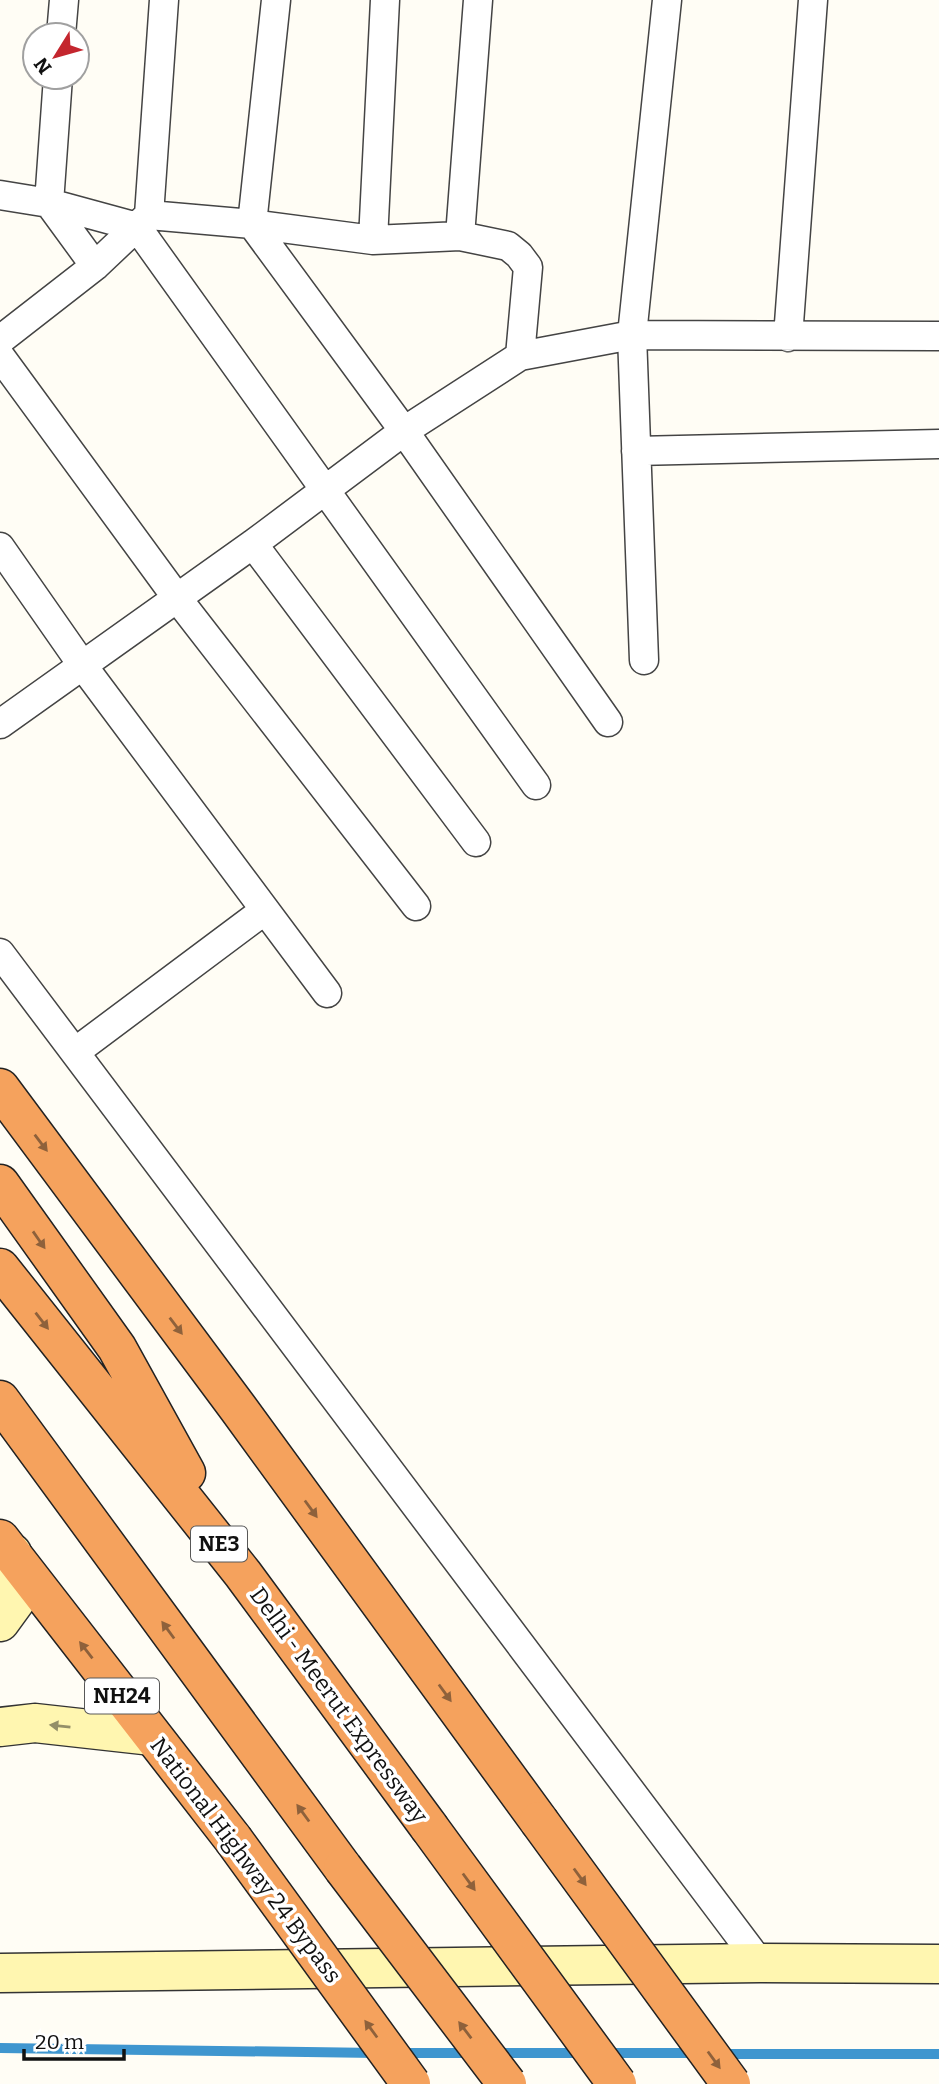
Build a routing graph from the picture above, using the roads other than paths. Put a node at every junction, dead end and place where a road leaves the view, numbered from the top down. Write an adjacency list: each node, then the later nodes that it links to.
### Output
1 (64, 0): 8 (street)
2 (164, 0): 12 (street)
3 (276, 0): 13 (street)
4 (385, 0): 15 (street)
5 (478, 0): 14 (street)
6 (667, 0): 17 (street)
7 (813, 0): 19 (street)
8 (62, 21)
9 (57, 91): 11 (street)
10 (0, 195): 11 (street)
11 (49, 203): 12 (street); 16 (street)
12 (143, 221): 13 (street); 16 (street); 26 (street)
13 (252, 225): 15 (street); 23 (street)
14 (460, 236): 15 (street); 22 (street)
15 (373, 240)
16 (94, 265): 20 (street)
17 (632, 335): 19 (street); 22 (street); 25 (street)
18 (939, 336): 19 (street)
19 (788, 337)
20 (0, 340)
21 (0, 356): 29 (street)
22 (520, 356): 23 (street)
23 (404, 431): 26 (street); 32 (street)
24 (939, 444): 25 (street)
25 (636, 450): 30 (street)
26 (325, 490): 27 (street); 34 (street)
27 (253, 544): 29 (street); 35 (street)
28 (0, 547): 31 (street)
29 (177, 598): 31 (street); 36 (street)
30 (644, 660)
31 (83, 666): 33 (street); 37 (street)
32 (608, 722)
33 (0, 724)
34 (536, 785)
35 (475, 842)
36 (416, 906)
37 (265, 910): 39 (street); 40 (street)
38 (0, 953): 40 (street)
39 (327, 993)
40 (75, 1052): 52 (street)
41 (0, 1088): 58 (highway, one-way to 58, bridge)
42 (0, 1184): 48 (highway, one-way to 48)
43 (0, 1268): 48 (highway, Delhi - Meerut Expressway / NE3, one-way to 48)
44 (0, 1401): 46 (highway)
45 (0, 1415): 46 (highway)
46 (49, 1468): 56 (highway, one-way to 46, bridge)
47 (6, 1546): 49 (street); 51 (highway, National Highway 24 Bypass / NH24, one-way to 47)
48 (243, 1574): 57 (highway, Delhi - Meerut Expressway / NE3, one-way to 57, bridge)
49 (0, 1622)
50 (0, 1727): 51 (street, one-way to 50)
51 (152, 1736): 55 (highway, National Highway 24 Bypass / NH24, one-way to 51, bridge)
52 (760, 1963): 53 (street); 54 (street)
53 (939, 1964)
54 (0, 1973)
55 (411, 2084)
56 (507, 2084)
57 (617, 2084)
58 (731, 2084)

